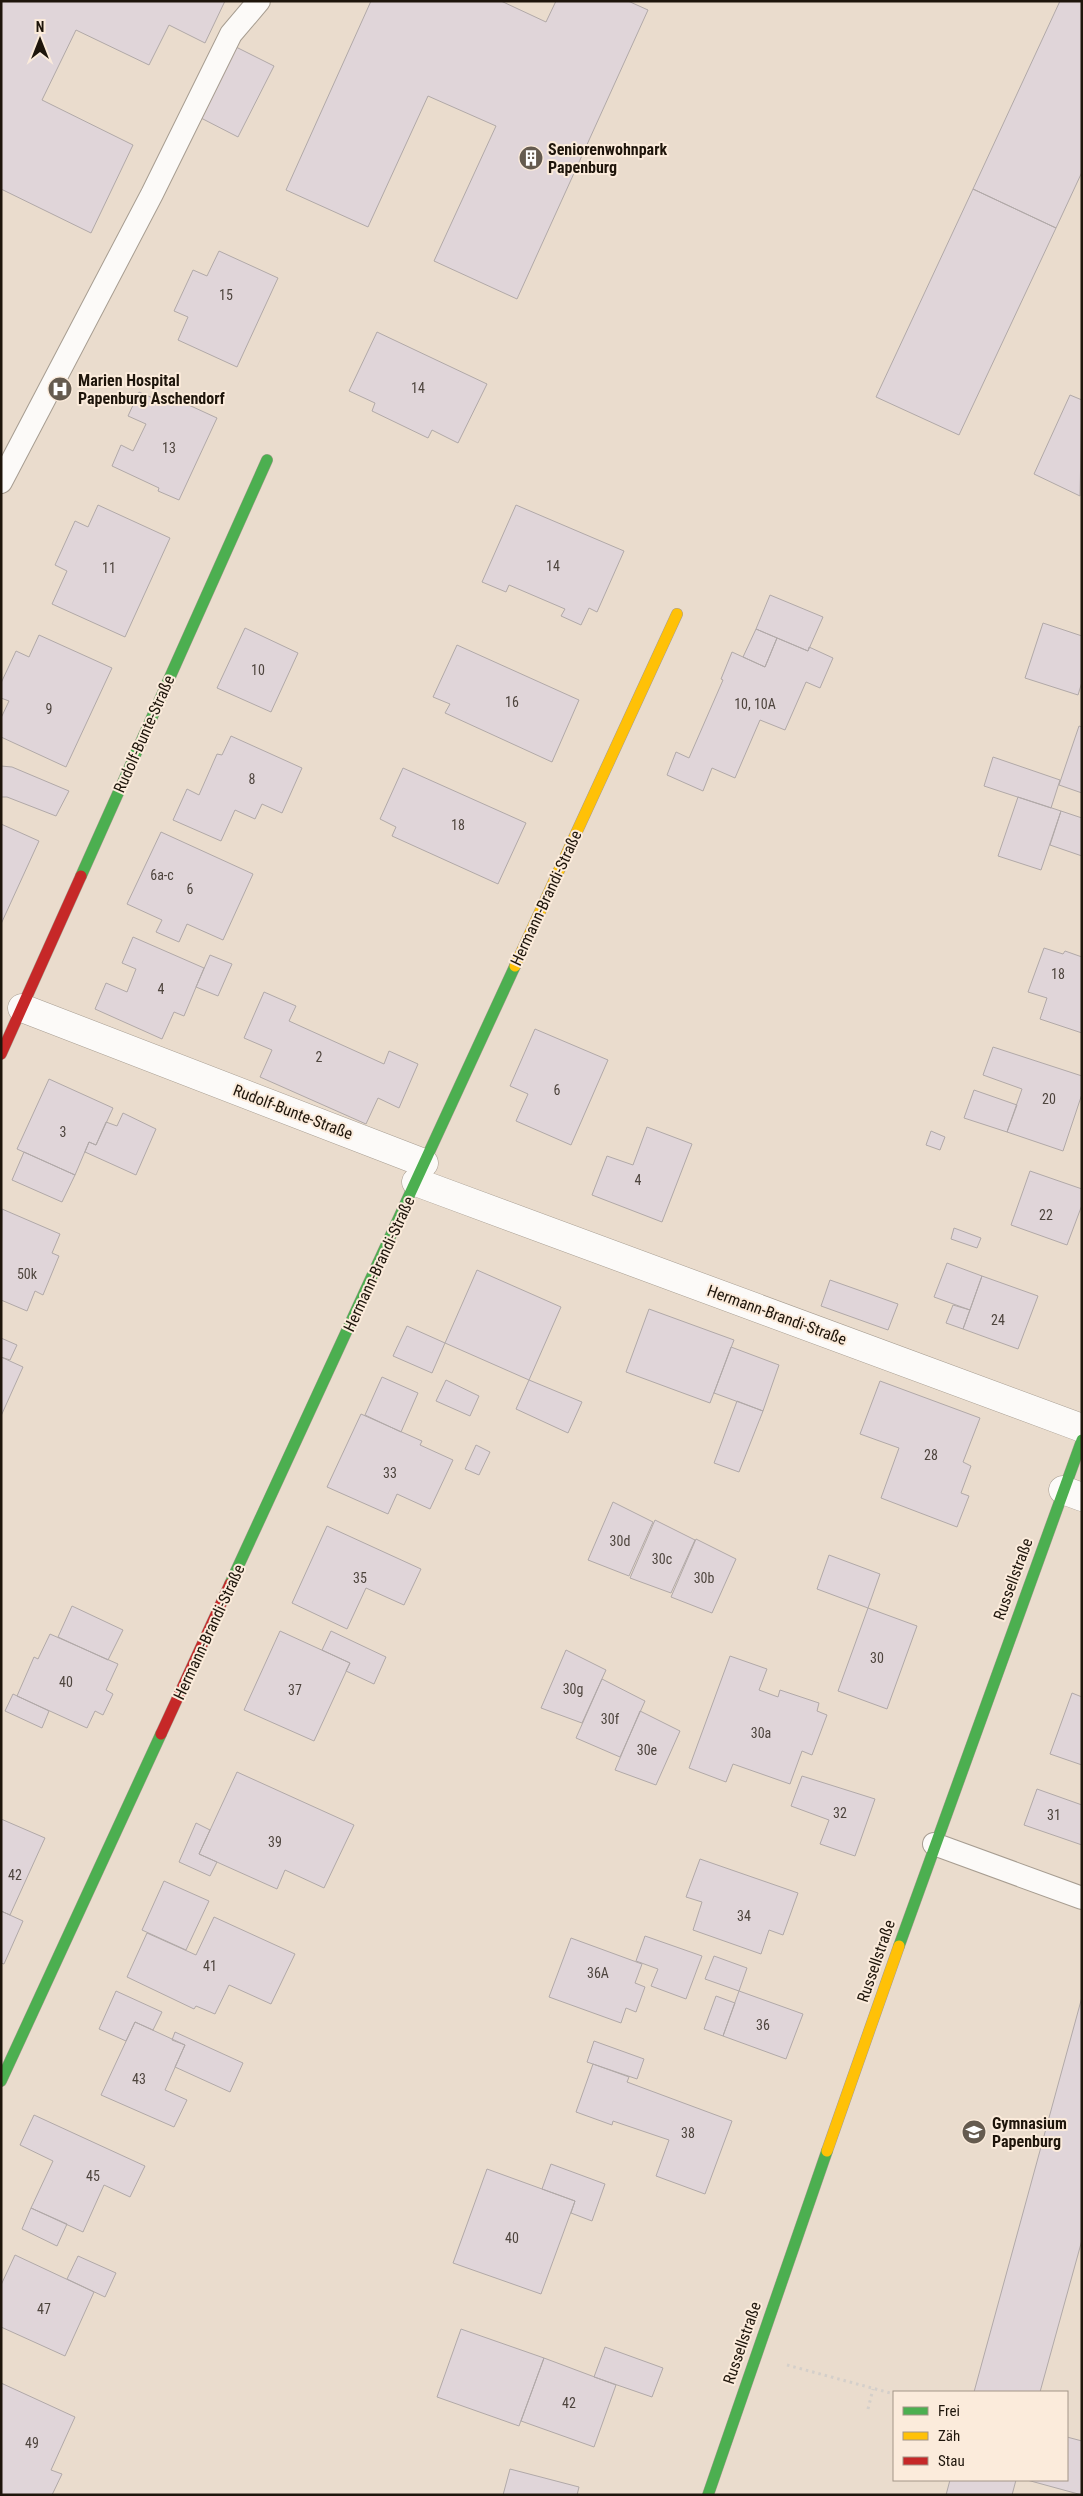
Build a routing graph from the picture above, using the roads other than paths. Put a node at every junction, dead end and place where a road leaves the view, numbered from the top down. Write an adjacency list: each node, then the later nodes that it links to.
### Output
1 (258, 1): 3 (lane)
2 (267, 460): 5 (street, Rudolf-Bunte-Straße)
3 (1, 482)
4 (678, 614): 7 (street, Hermann-Brandi-Straße)
5 (22, 1008): 6 (street, Rudolf-Bunte-Straße); 7 (street, Rudolf-Bunte-Straße)
6 (1, 1054)
7 (420, 1173): 8 (street, Hermann-Brandi-Straße); 13 (street, Hermann-Brandi-Straße)
8 (1082, 1428)
9 (1082, 1440): 10 (street, Russellstraße)
10 (1072, 1494): 11 (street, Russellstraße)
11 (934, 1844): 12 (lane); 14 (street, Russellstraße)
12 (1082, 1898)
13 (1, 2081)
14 (708, 2495)

